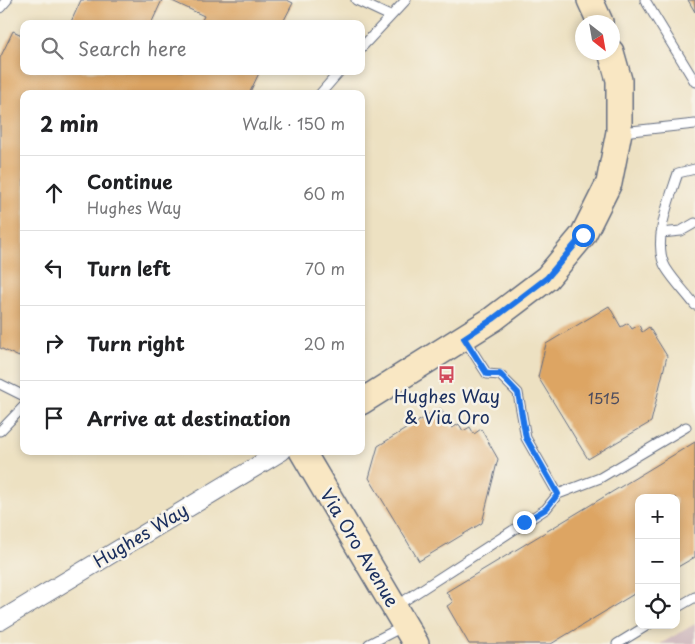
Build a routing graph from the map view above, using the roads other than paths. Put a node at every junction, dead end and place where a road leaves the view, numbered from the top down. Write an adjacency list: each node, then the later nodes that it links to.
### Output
1 (7, 0): 6 (lane)
2 (356, 0): 8 (lane)
3 (406, 0): 8 (lane)
4 (590, 0): 7 (street)
5 (645, 0): 12 (lane)
6 (0, 8)
7 (597, 15)
8 (390, 16): 9 (lane)
9 (365, 44)
10 (613, 60): 15 (street)
11 (337, 75): 13 (lane)
12 (695, 82)
13 (323, 90)
14 (695, 124): 15 (lane)
15 (619, 132): 20 (street)
16 (695, 170): 18 (lane)
17 (695, 224): 18 (lane)
18 (661, 233): 19 (lane)
19 (695, 305)
20 (464, 338): 23 (street); 29 (lane)
21 (0, 384): 22 (lane)
22 (20, 394)
23 (365, 400)
24 (20, 410): 26 (lane)
25 (686, 427): 29 (lane)
26 (0, 431)
27 (275, 455): 32 (street, Hughes Way)
28 (304, 455): 33 (street, Via Oro Avenue)
29 (558, 494): 33 (lane)
30 (695, 597): 31 (lane)
31 (680, 606)
32 (0, 621)
33 (405, 625): 35 (lane)
34 (641, 629): 36 (lane)
35 (369, 644)
36 (617, 644)

